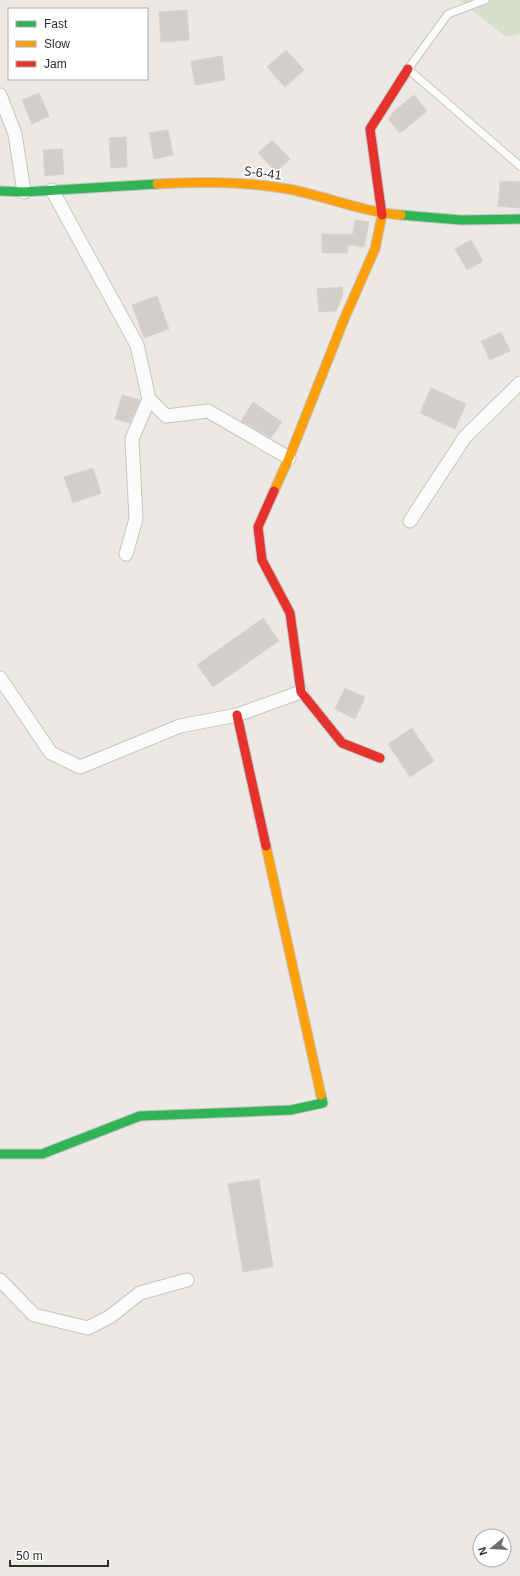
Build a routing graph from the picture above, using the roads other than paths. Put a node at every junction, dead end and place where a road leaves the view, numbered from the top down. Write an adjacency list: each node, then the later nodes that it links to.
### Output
1 (485, 0): 2 (lane)
2 (408, 69): 4 (lane); 8 (street)
3 (0, 95): 7 (street)
4 (520, 166)
5 (52, 190): 7 (street, Տ-6-41 / Տ-6-41); 8 (street, Տ-6-41 / Տ-6-41); 11 (street)
6 (0, 191): 7 (street, Տ-6-41 / Տ-6-41)
7 (24, 192)
8 (382, 214): 9 (street, Տ-6-41 / Տ-6-41); 12 (street)
9 (520, 219)
10 (520, 383): 13 (street)
11 (149, 399): 12 (street); 14 (street)
12 (289, 458): 16 (street)
13 (410, 521)
14 (126, 554)
15 (0, 678): 17 (street)
16 (301, 692): 17 (street); 18 (street)
17 (238, 715): 19 (street)
18 (380, 758)
19 (0, 1154)
20 (0, 1280): 21 (street)
21 (188, 1280)

